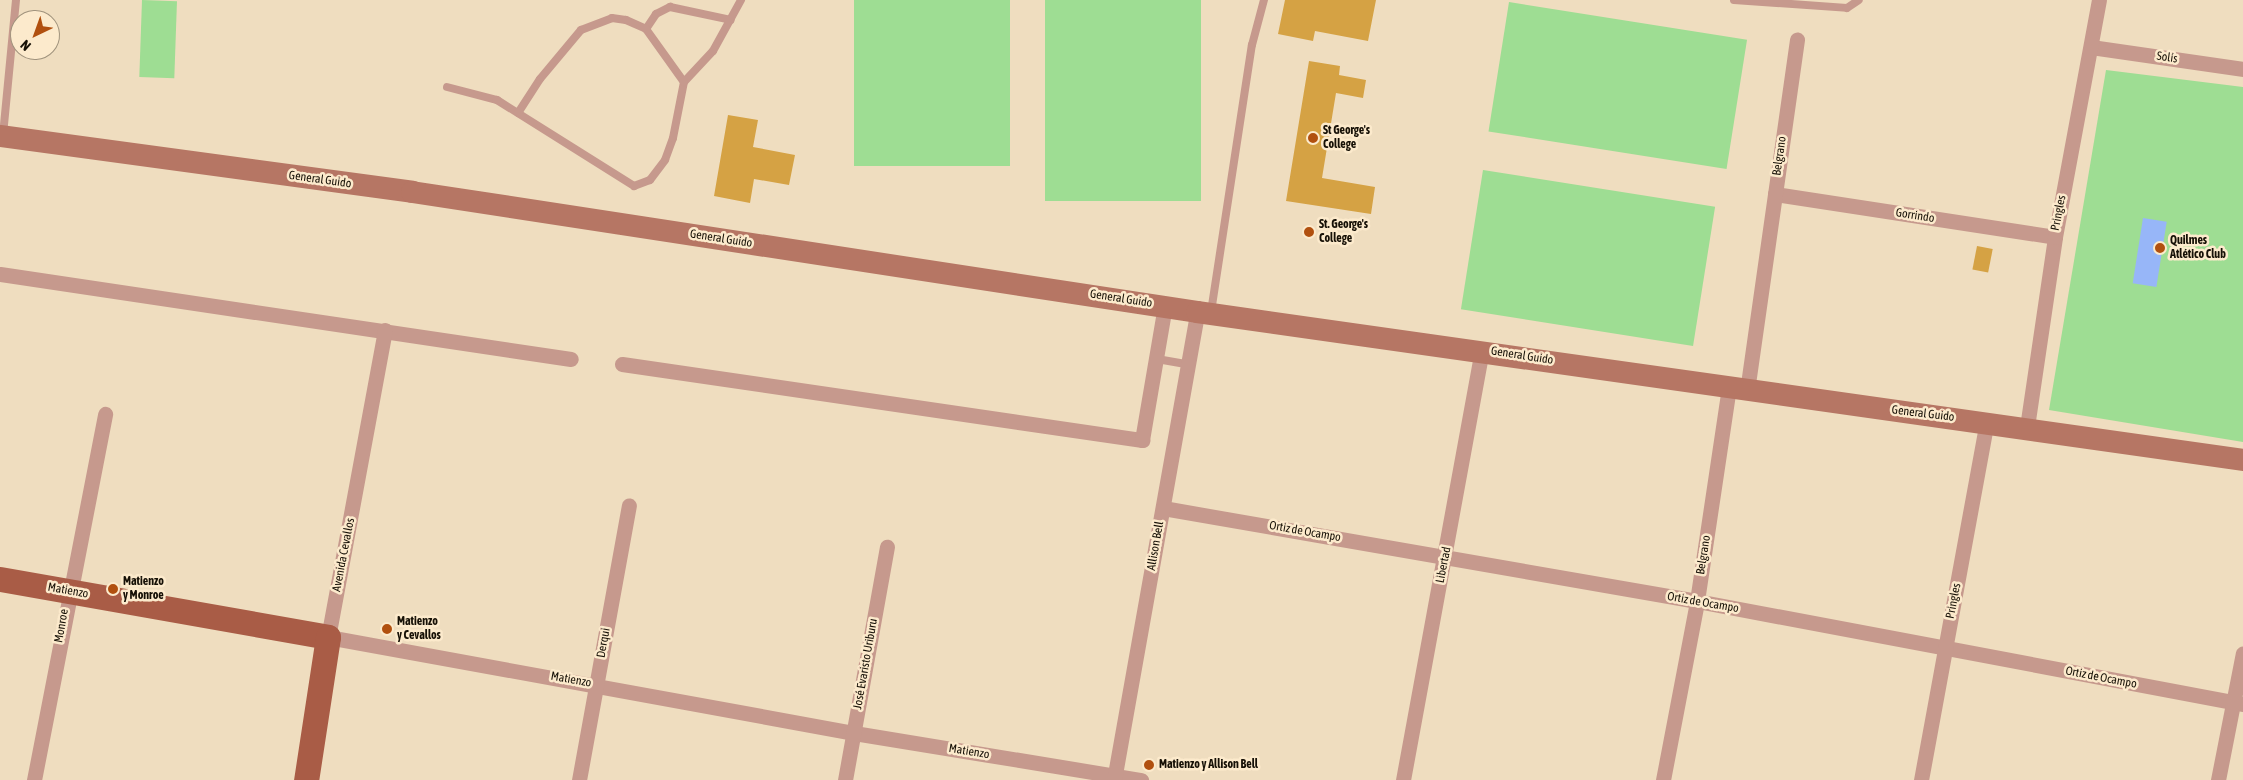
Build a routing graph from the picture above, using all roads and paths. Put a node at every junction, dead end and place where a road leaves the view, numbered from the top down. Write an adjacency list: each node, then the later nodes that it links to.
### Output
1 (16, 0): 15 (lane)
2 (741, 0): 7 (lane)
3 (1264, 0): 20 (lane)
4 (1734, 0): 5 (lane)
5 (1859, 0)
6 (2099, 0): 10 (street, Pringles)
7 (731, 20): 8 (lane); 12 (lane)
8 (646, 30): 12 (lane); 14 (lane)
9 (1797, 40): 16 (street, Belgrano)
10 (2091, 46): 11 (street, Solís); 17 (street, Pringles)
11 (2243, 69)
12 (684, 82): 14 (lane)
13 (447, 87): 14 (lane)
14 (518, 113)
15 (1, 136): 19 (main road, General Guido)
16 (1775, 194): 17 (street, Gorrindo); 27 (street, Belgrano)
17 (2054, 237): 30 (street, Pringles)
18 (0, 274): 21 (street)
19 (1165, 306): 20 (main road, General Guido); 24 (street)
20 (1204, 313): 22 (main road, General Guido); 26 (street, Allison Bell)
21 (385, 330): 23 (street); 39 (street, Avenida Cevallos)
22 (1482, 350): 27 (main road, General Guido); 35 (street, Libertad)
23 (571, 359)
24 (1156, 359): 25 (street); 26 (lane)
25 (622, 364)
26 (1186, 364): 33 (street, Allison Bell)
27 (1738, 390): 29 (main road, General Guido); 38 (street, Belgrano)
28 (105, 414): 37 (street, Monroe)
29 (1988, 422): 30 (main road, General Guido); 40 (street, Pringles)
30 (2027, 427): 31 (main road, General Guido)
31 (2243, 460)
32 (629, 506): 42 (street, Derqui)
33 (1163, 508): 35 (street, Ortiz de Ocampo); 45 (street, Allison Bell)
34 (887, 547): 44 (street, José Evaristo Uriburu)
35 (1446, 557): 38 (street, Ortiz de Ocampo); 51 (street, Libertad)
36 (0, 579): 37 (main road, Matienzo)
37 (68, 592): 39 (main road, Matienzo); 46 (street, Monroe)
38 (1697, 601): 40 (street, Ortiz de Ocampo); 52 (street, Belgrano)
39 (328, 637): 42 (street, Matienzo); 47 (main road, Avenida Cevallos)
40 (1945, 648): 43 (street, Ortiz de Ocampo); 53 (street, Pringles)
41 (2243, 653): 43 (street)
42 (597, 685): 44 (street, Matienzo); 48 (street, Derqui)
43 (2238, 703): 54 (street)
44 (854, 733): 45 (street, Matienzo); 49 (street, José Evaristo Uriburu)
45 (1115, 778): 50 (street, Matienzo)
46 (34, 780)
47 (306, 780)
48 (579, 780)
49 (845, 780)
50 (1141, 780)
51 (1403, 780)
52 (1663, 780)
53 (1921, 780)
54 (2218, 780)

